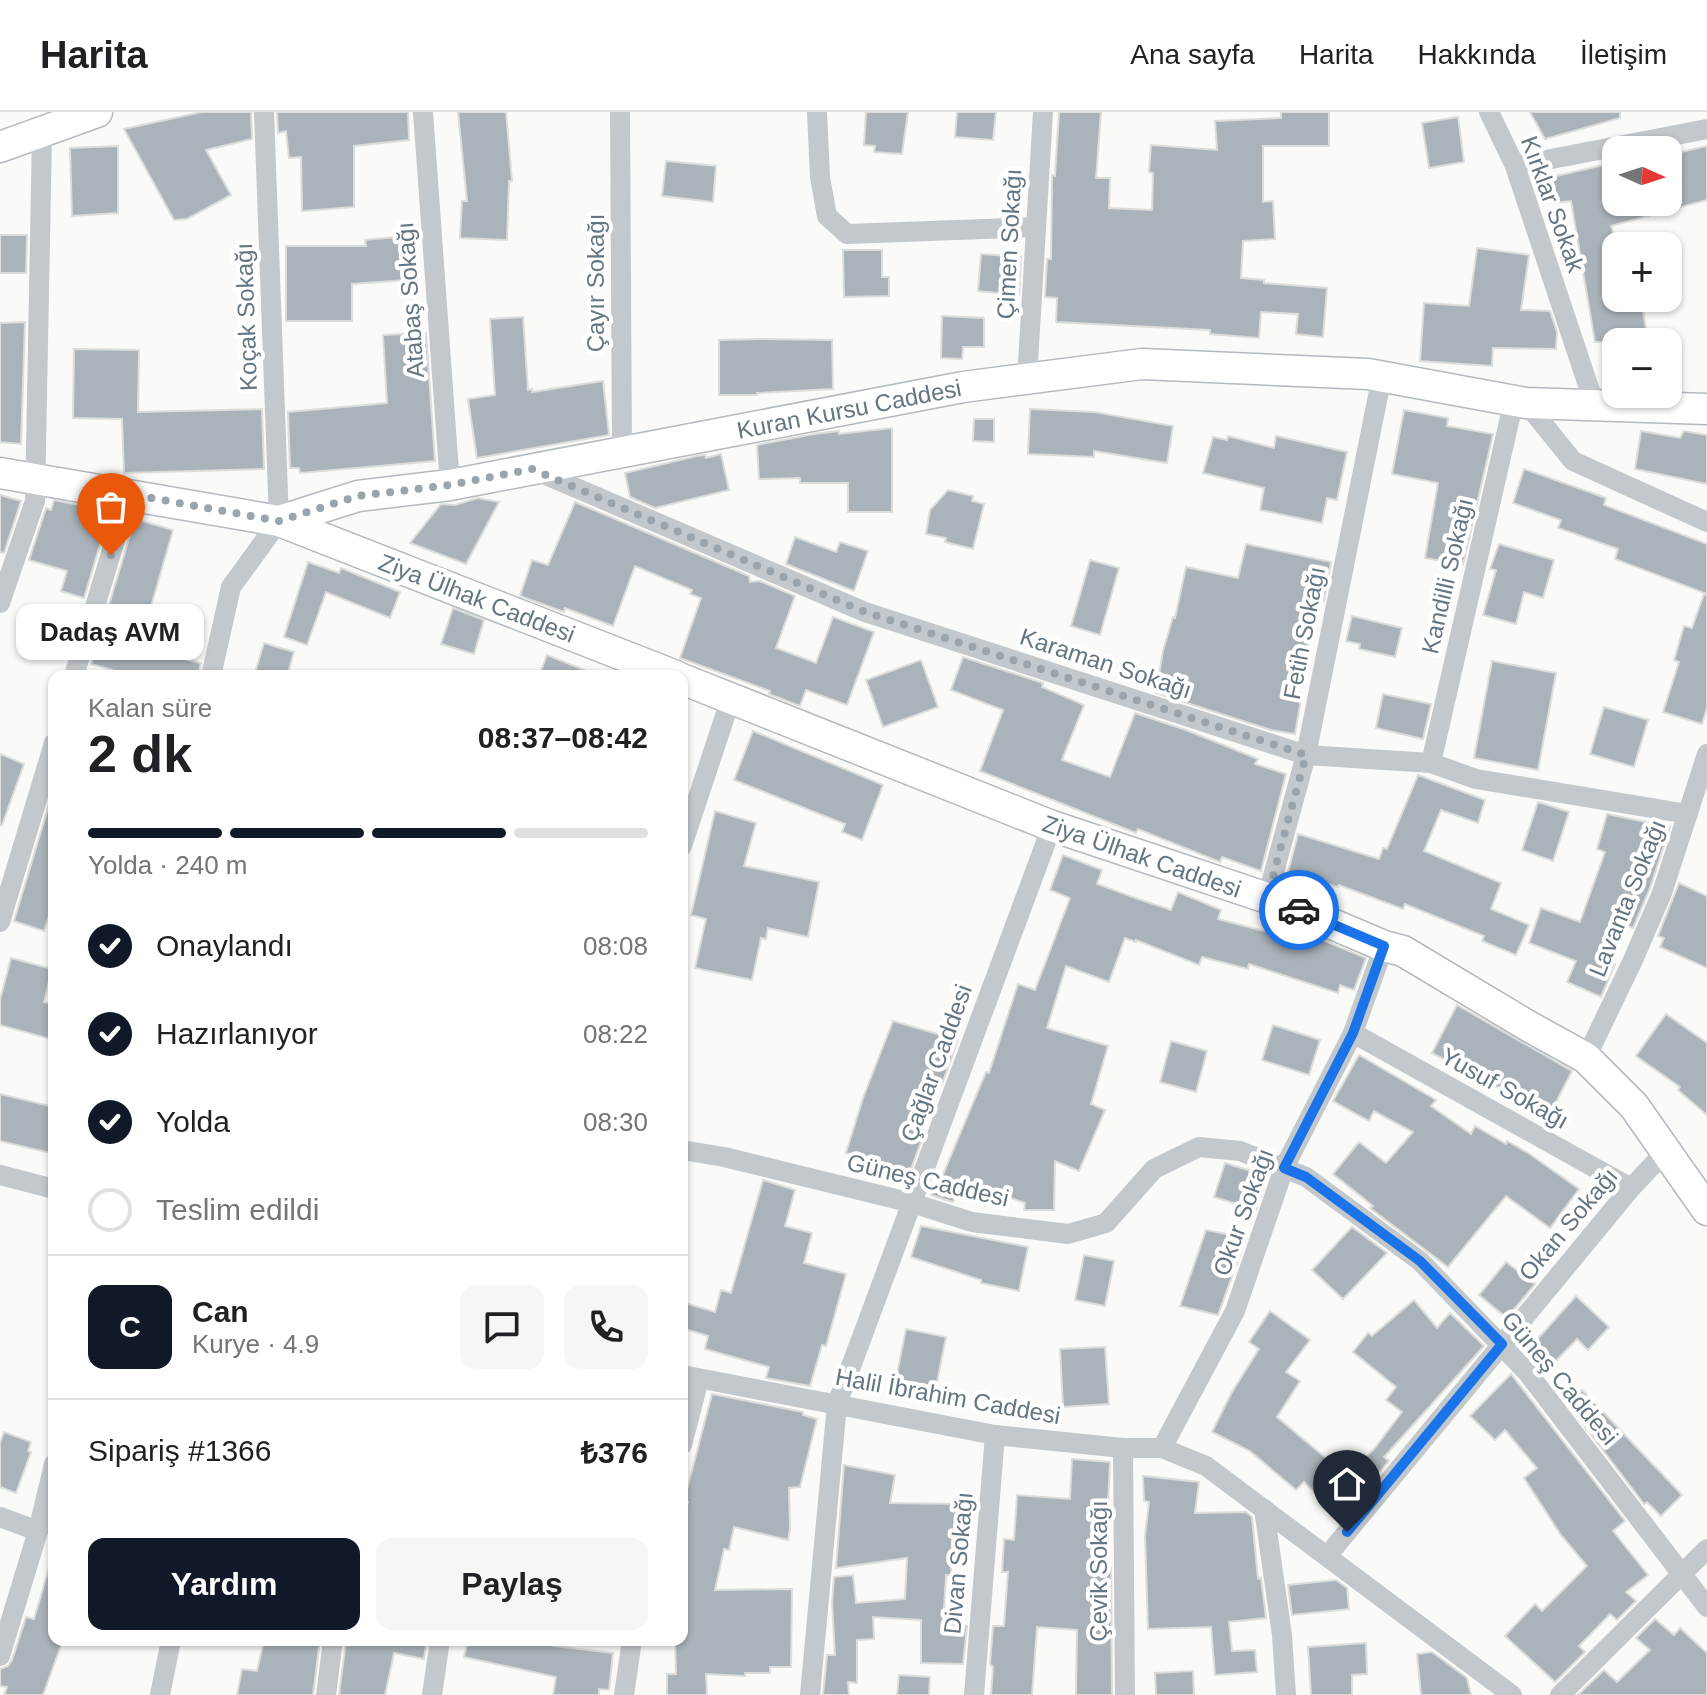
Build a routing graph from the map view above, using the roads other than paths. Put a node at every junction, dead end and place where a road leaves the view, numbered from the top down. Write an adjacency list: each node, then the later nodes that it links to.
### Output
1 (97, 112): 9 (street)
2 (264, 112): 24 (street, Koçak Sokağı)
3 (423, 112): 22 (street, Atabaş Sokağı)
4 (620, 112): 18 (street, Çayır Sokağı)
5 (817, 112): 12 (street)
6 (1043, 112): 12 (street, Çimen Sokağı)
7 (1489, 112): 11 (street, Kırklar Sokak)
8 (1707, 129): 11 (street)
9 (42, 134): 10 (street); 21 (street)
10 (0, 147)
11 (1515, 166): 16 (street, Kırklar Sokak)
12 (1036, 227): 14 (street, Çimen Sokağı)
13 (1382, 376): 14 (street, Kuran Kursu Caddesi); 15 (street, Kuran Kursu Caddesi); 33 (street, Fetih Sokağı)
14 (1027, 379): 18 (street, Kuran Kursu Caddesi)
15 (1520, 402): 16 (street, Kuran Kursu Caddesi); 25 (street); 35 (street, Kandilli Sokağı)
16 (1595, 406): 17 (street, Kuran Kursu Caddesi)
17 (1707, 409)
18 (622, 453): 19 (street, Kuran Kursu Caddesi)
19 (532, 469): 22 (street, Kuran Kursu Caddesi); 33 (street, Karaman Sokağı)
20 (0, 473): 21 (street, Kuran Kursu Caddesi)
21 (35, 479): 23 (street, Kuran Kursu Caddesi); 26 (street)
22 (450, 485): 24 (street, Kuran Kursu Caddesi)
23 (129, 494): 24 (street, Kuran Kursu Caddesi); 27 (street)
24 (279, 521): 28 (street); 29 (street, Ziya Ülhak Caddesi)
25 (1707, 522)
26 (0, 603)
27 (76, 670)
28 (212, 670)
29 (661, 670)
30 (688, 681): 31 (street, Ziya Ülhak Caddesi)
31 (731, 698): 37 (street); 38 (street, Ziya Ülhak Caddesi)
32 (1707, 754): 36 (street, Lavanta Sokağı)
33 (1306, 755): 35 (street, Karaman Sokağı); 39 (street, Fetih Sokağı)
34 (48, 763): 40 (street)
35 (1431, 763): 36 (street, Karaman Sokağı)
36 (1688, 814): 43 (street, Lavanta Sokağı)
37 (688, 825)
38 (1052, 826): 39 (street, Ziya Ülhak Caddesi); 50 (street, Çağlar Caddesi)
39 (1267, 898): 41 (street, Ziya Ülhak Caddesi)
40 (0, 922)
41 (1384, 946): 42 (street, Okur Sokağı); 43 (street, Ziya Ülhak Caddesi)
42 (1353, 1033): 46 (street, Okur Sokağı); 49 (street, Yusuf Sokağı)
43 (1586, 1058): 45 (street, Ziya Ülhak Caddesi)
44 (688, 1151): 50 (street, Güneş Caddesi)
45 (1666, 1151): 49 (street, Okan Sokağı); 51 (street, Ziya Ülhak Caddesi)
46 (1284, 1168): 50 (street, Güneş Caddesi); 52 (street, Güneş Caddesi); 57 (street, Okur Sokağı)
47 (0, 1175): 48 (street)
48 (48, 1187)
49 (1631, 1188): 52 (street, Okan Sokağı)
50 (912, 1203): 54 (street, Çağlar Caddesi)
51 (1707, 1210)
52 (1502, 1344): 63 (street, Okan Sokağı); 64 (street, Güneş Caddesi)
53 (690, 1377): 54 (street, Halil İbrahim Caddesi)
54 (837, 1404): 55 (street, Halil İbrahim Caddesi); 76 (street, Çağlar Caddesi)
55 (995, 1435): 56 (street, Halil İbrahim Caddesi); 77 (street, Divan Sokağı)
56 (1123, 1448): 57 (street, Halil İbrahim Caddesi); 78 (street, Çevik Sokağı)
57 (1162, 1448): 59 (street, Halil İbrahim Caddesi)
58 (48, 1489): 61 (street)
59 (1264, 1509): 63 (street, Halil İbrahim Caddesi); 79 (street)
60 (0, 1517): 61 (street)
61 (38, 1531): 70 (street)
62 (1707, 1549): 64 (street)
63 (1328, 1555): 71 (street, Halil İbrahim Caddesi)
64 (1681, 1573): 65 (street, Güneş Caddesi); 80 (street)
65 (1707, 1607)
66 (170, 1646): 72 (street)
67 (332, 1646): 73 (street)
68 (439, 1646): 74 (street)
69 (631, 1646): 75 (street)
70 (0, 1656)
71 (1503, 1692)
72 (160, 1695)
73 (326, 1695)
74 (432, 1695)
75 (624, 1695)
76 (810, 1695)
77 (974, 1695)
78 (1125, 1695)
79 (1286, 1695)
80 (1560, 1695)

